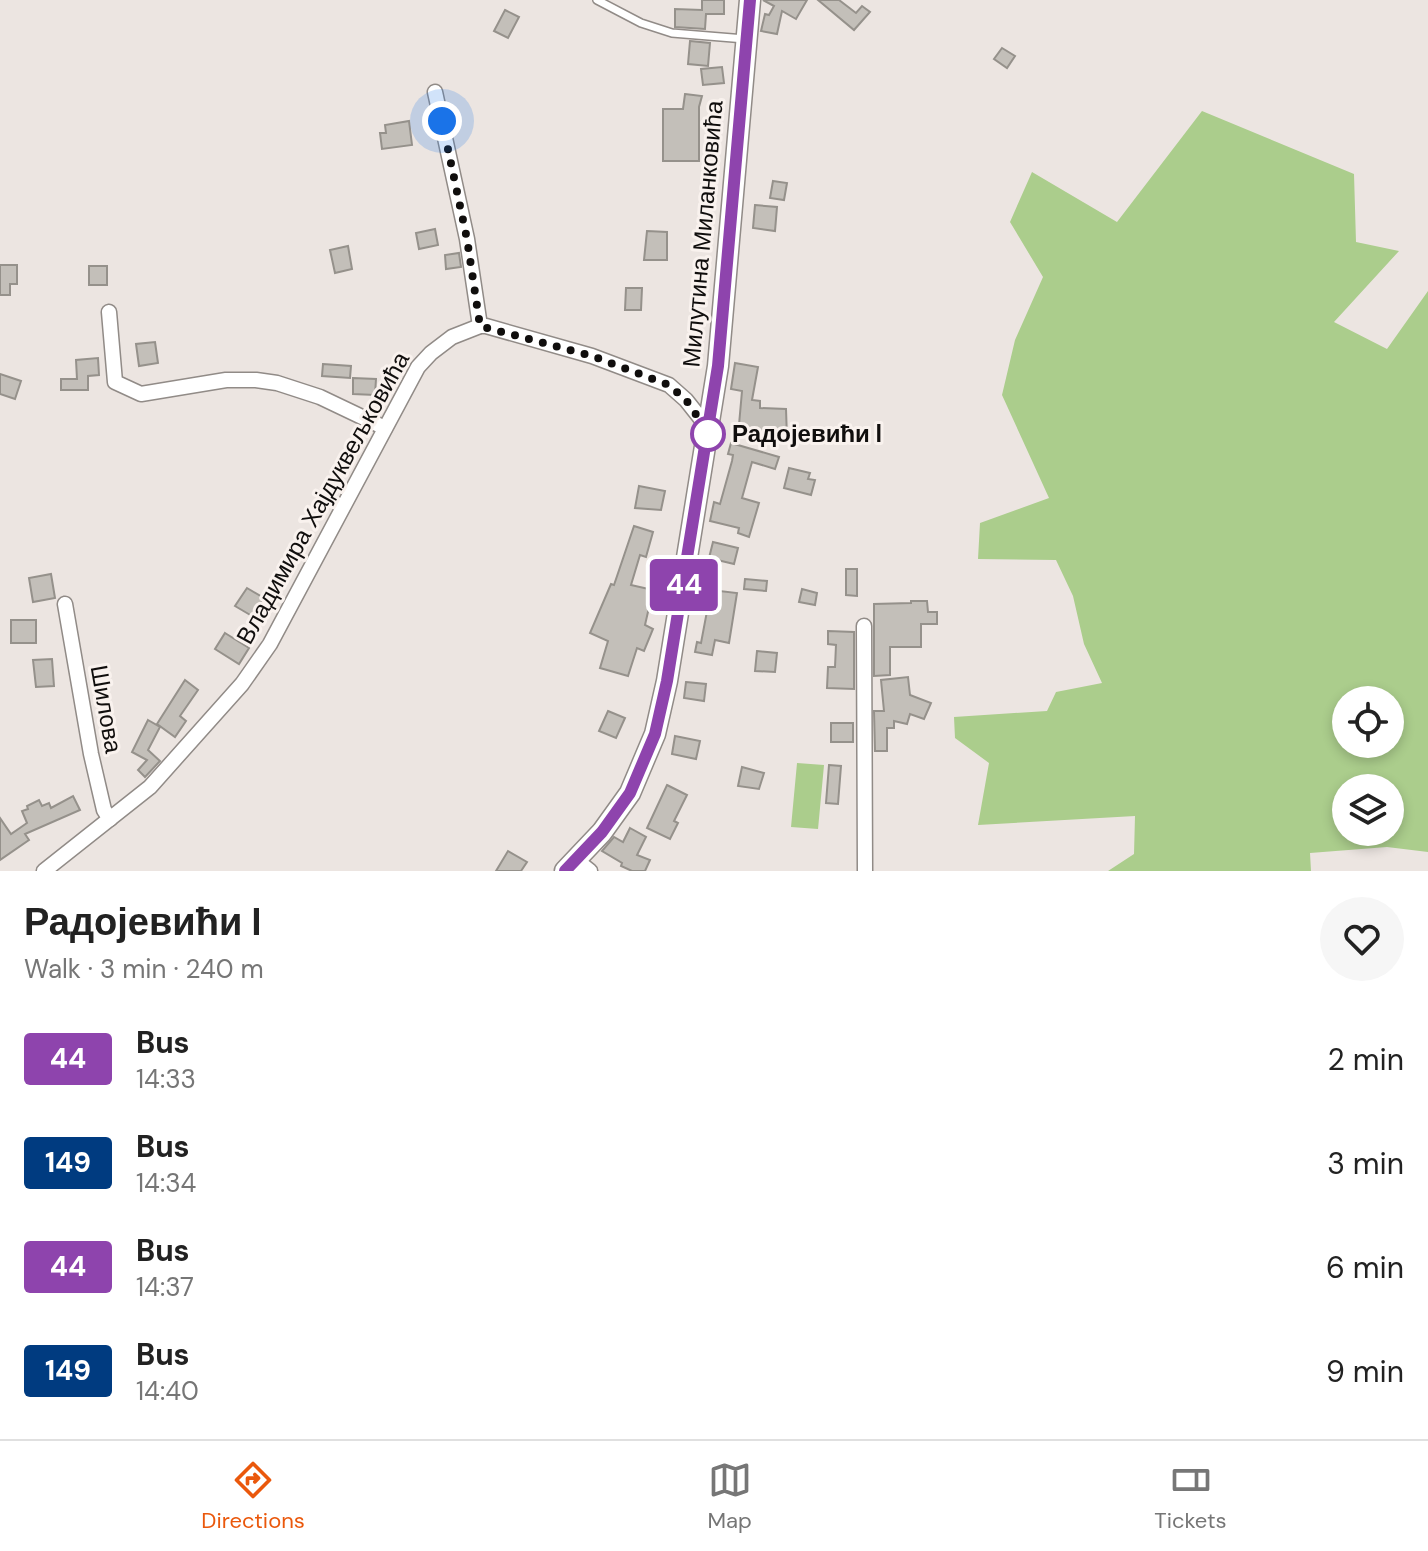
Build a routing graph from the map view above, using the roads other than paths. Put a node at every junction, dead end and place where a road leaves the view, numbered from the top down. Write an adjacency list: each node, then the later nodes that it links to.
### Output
1 (597, 0): 3 (lane)
2 (750, 0): 3 (main road, Милутина Миланковића)
3 (747, 39): 8 (main road, Милутина Миланковића)
4 (435, 92): 6 (street)
5 (109, 312): 7 (street)
6 (480, 326): 7 (street, Владимира Хајдуквељковића); 8 (street)
7 (385, 428): 11 (street, Владимира Хајдуквељковића)
8 (709, 429): 12 (main road, Милутина Миланковића)
9 (65, 604): 11 (street, Шилова)
10 (864, 626): 14 (street)
11 (110, 819): 13 (street, Владимира Хајдуквељковића)
12 (577, 867)
13 (44, 871)
14 (865, 871)

